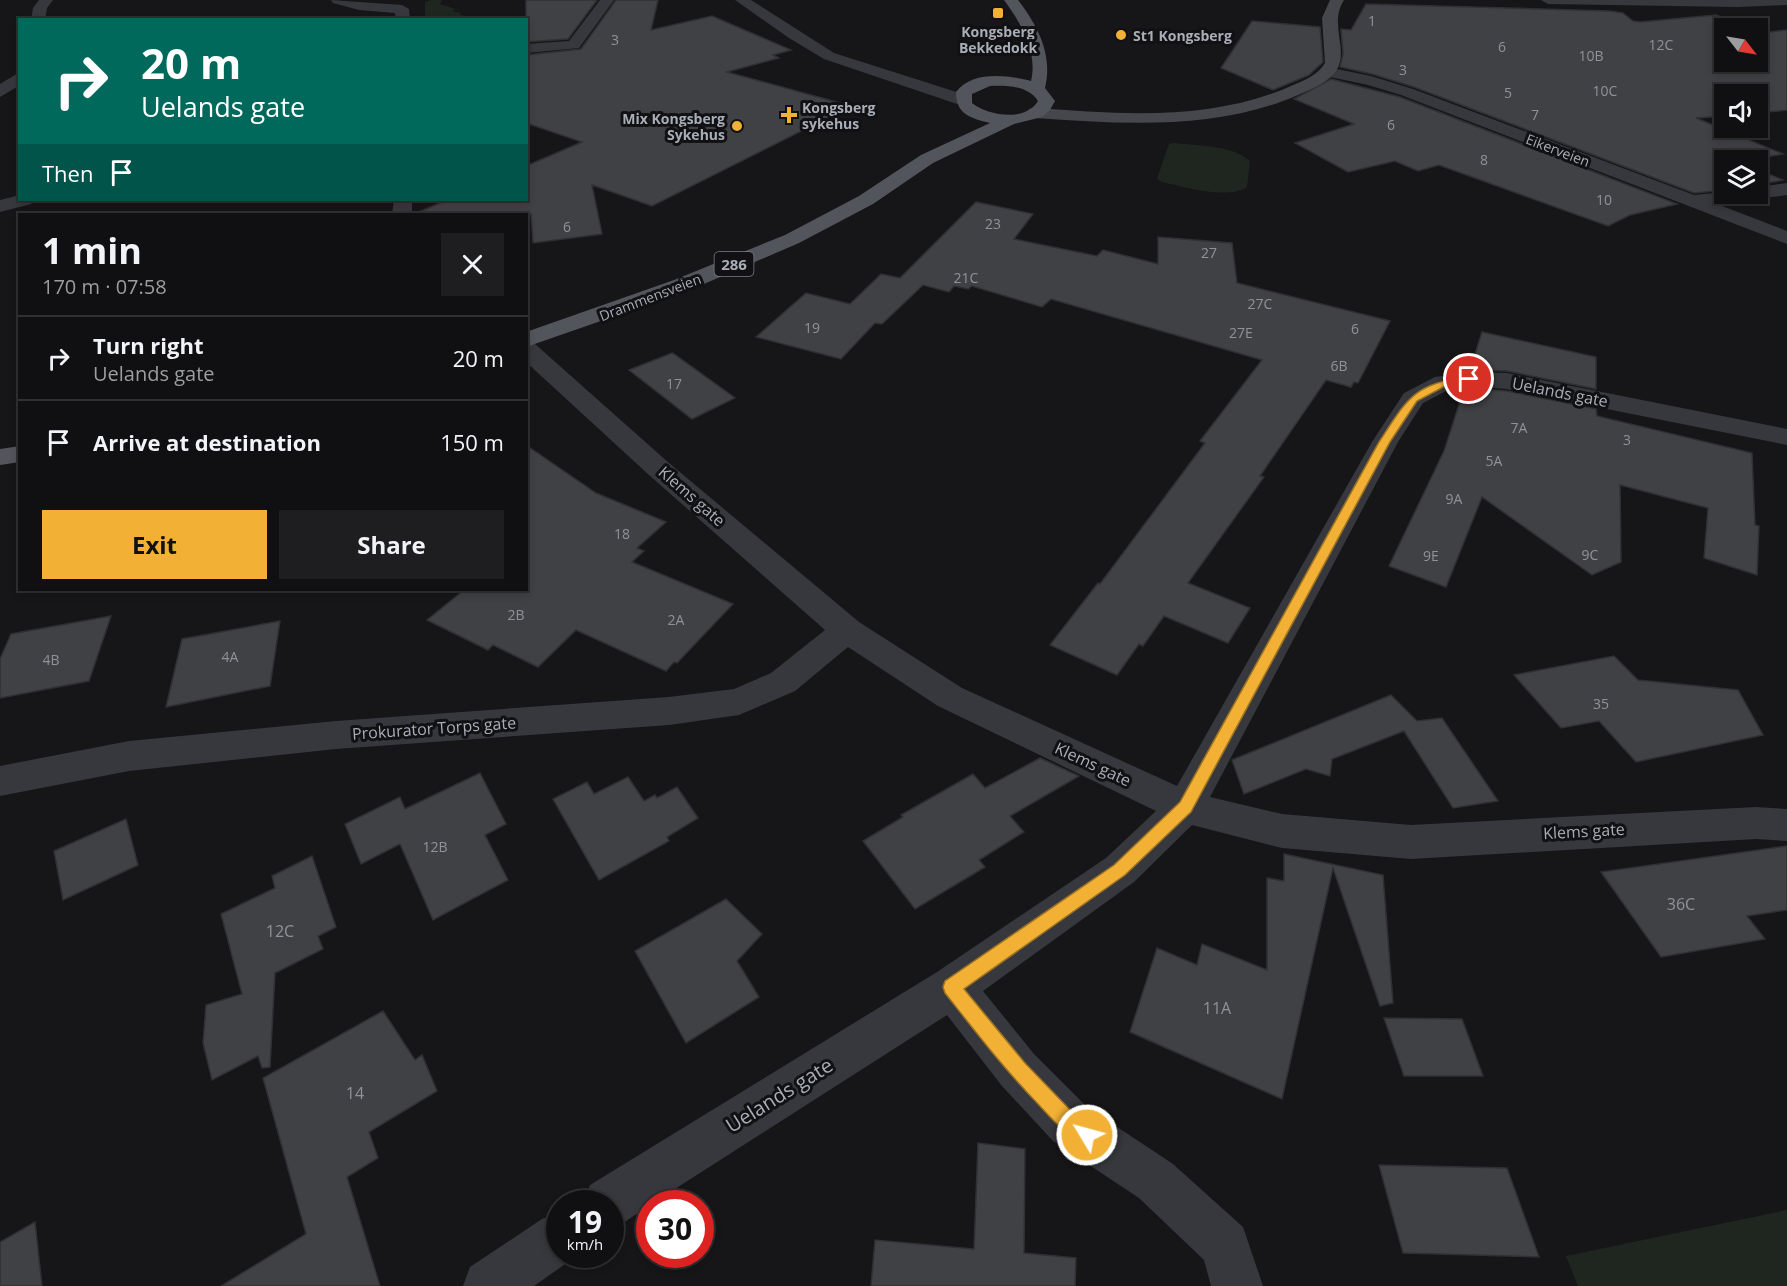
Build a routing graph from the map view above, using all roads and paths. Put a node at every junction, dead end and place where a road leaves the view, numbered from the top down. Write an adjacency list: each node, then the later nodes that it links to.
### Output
1 (46, 0): 10 (street)
2 (338, 0): 9 (street)
3 (607, 0): 13 (street)
4 (742, 0): 16 (street)
5 (1011, 0): 11 (main road)
6 (1336, 0): 15 (main road)
7 (1548, 0): 8 (street)
8 (1787, 2)
9 (405, 9)
10 (38, 18)
11 (1028, 28): 12 (main road); 21 (main road)
12 (1019, 46)
13 (528, 49)
14 (1012, 63): 18 (main road)
15 (1327, 72): 21 (main road); 29 (street, Eikerveien)
16 (887, 75): 19 (street); 22 (street)
17 (18, 78): 20 (street)
18 (990, 81): 19 (main road); 21 (main road)
19 (973, 86): 22 (main road, 286)
20 (0, 92)
21 (1039, 101): 23 (main road, 286)
22 (967, 105): 23 (main road, 286); 24 (main road, Drammensveien / 286)
23 (1013, 118): 24 (main road, Drammensveien / 286)
24 (927, 159): 34 (main road, Drammensveien / 286)
25 (1787, 189): 26 (street)
26 (1768, 192)
27 (1714, 199): 29 (street)
28 (20, 201): 30 (street)
29 (1692, 202): 32 (street, Eikerveien)
30 (0, 206)
31 (1774, 215): 32 (street)
32 (1741, 221): 33 (street, Eikerveien)
33 (1787, 238)
34 (528, 339)
35 (528, 351): 39 (street, Klems gate)
36 (1787, 437): 41 (street, Uelands gate)
37 (18, 454): 38 (main road)
38 (0, 457)
39 (847, 630): 40 (street, Prokurator Torps gate); 41 (street, Klems gate)
40 (0, 781)
41 (1185, 807): 42 (street, Klems gate); 43 (street, Uelands gate)
42 (1787, 825)
43 (952, 987): 44 (street, Uelands gate); 47 (street)
44 (624, 1193)
45 (546, 1247): 46 (street)
46 (489, 1286)
47 (1237, 1286)

